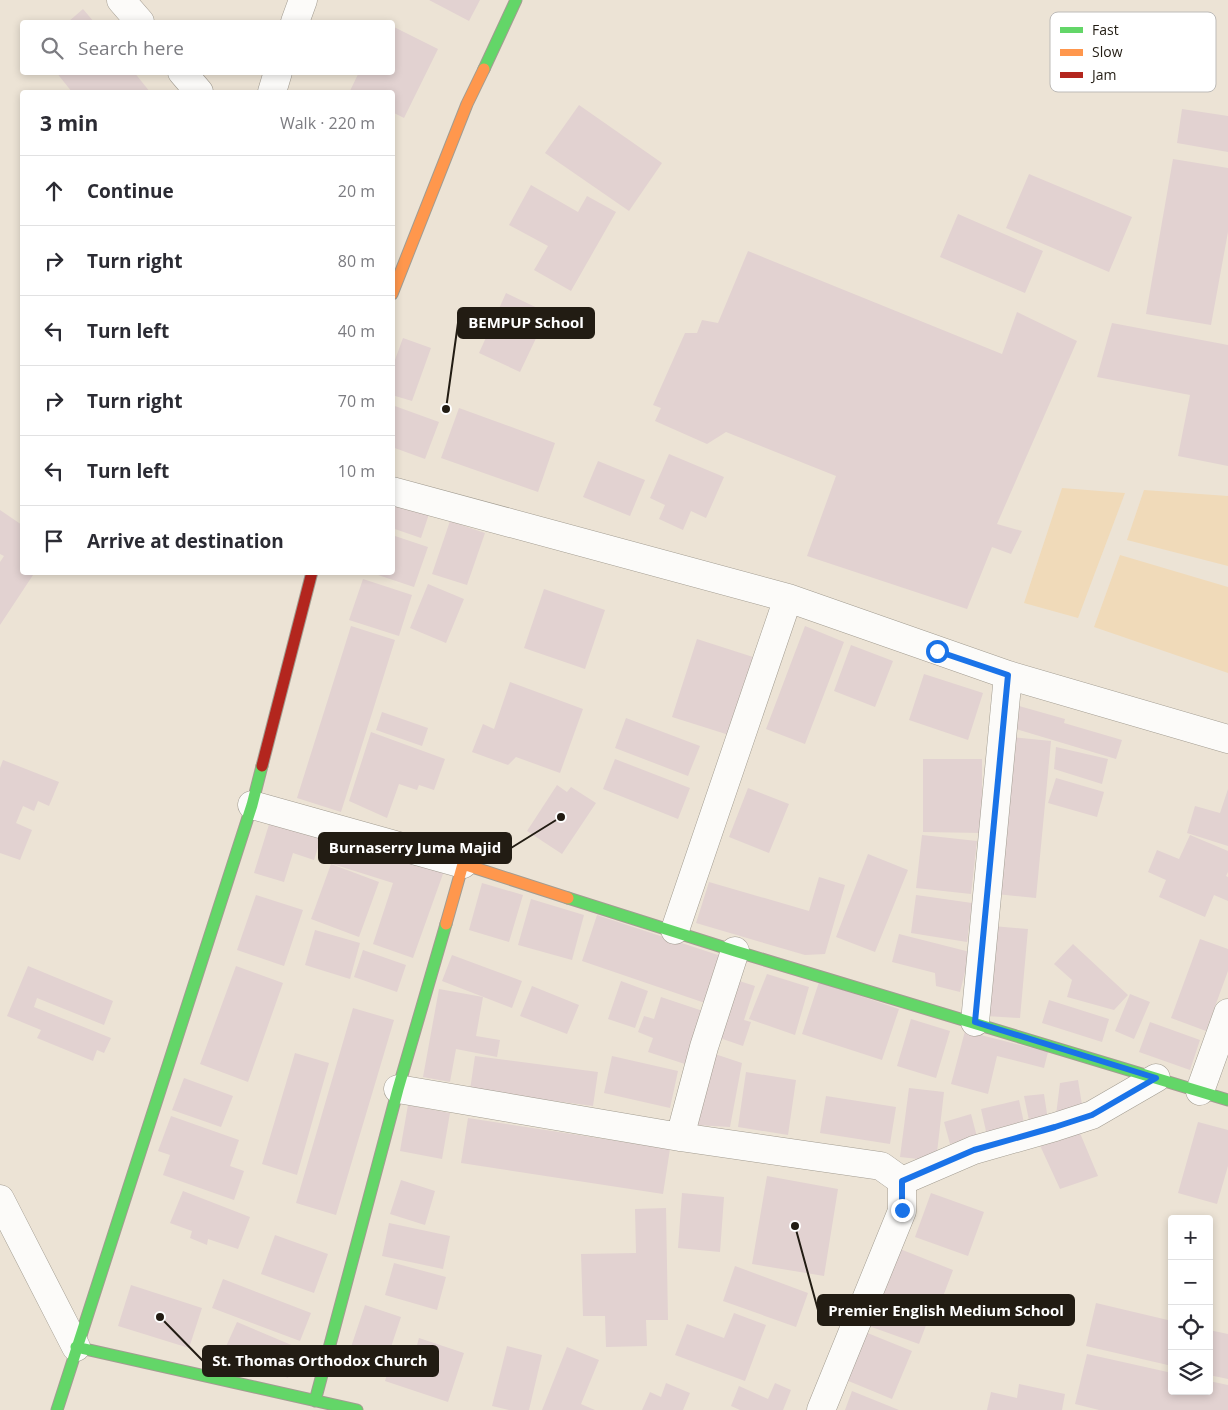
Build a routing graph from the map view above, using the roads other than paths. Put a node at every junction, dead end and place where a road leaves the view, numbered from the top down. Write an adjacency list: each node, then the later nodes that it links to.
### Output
1 (121, 0): 4 (street)
2 (303, 0): 5 (street)
3 (516, 0): 10 (street)
4 (138, 20)
5 (296, 20)
6 (185, 75): 8 (street)
7 (277, 75): 9 (street)
8 (197, 90)
9 (273, 90)
10 (395, 286)
11 (395, 493): 13 (street)
12 (311, 575): 16 (street)
13 (788, 598): 14 (street); 18 (street)
14 (1008, 675): 15 (street); 21 (street)
15 (1228, 739)
16 (252, 805): 17 (street); 29 (street)
17 (462, 864): 18 (street); 23 (street)
18 (675, 930): 19 (street)
19 (735, 951): 21 (street); 26 (street)
20 (1228, 1013): 24 (street)
21 (975, 1022): 22 (street)
22 (1156, 1078): 24 (street); 27 (street)
23 (398, 1089): 26 (street); 30 (street)
24 (1200, 1091): 25 (street)
25 (1228, 1100)
26 (680, 1137): 27 (street)
27 (902, 1181): 33 (street)
28 (0, 1199): 29 (street)
29 (76, 1347): 30 (street); 31 (street)
30 (315, 1401): 32 (street)
31 (57, 1410)
32 (356, 1410)
33 (821, 1410)

